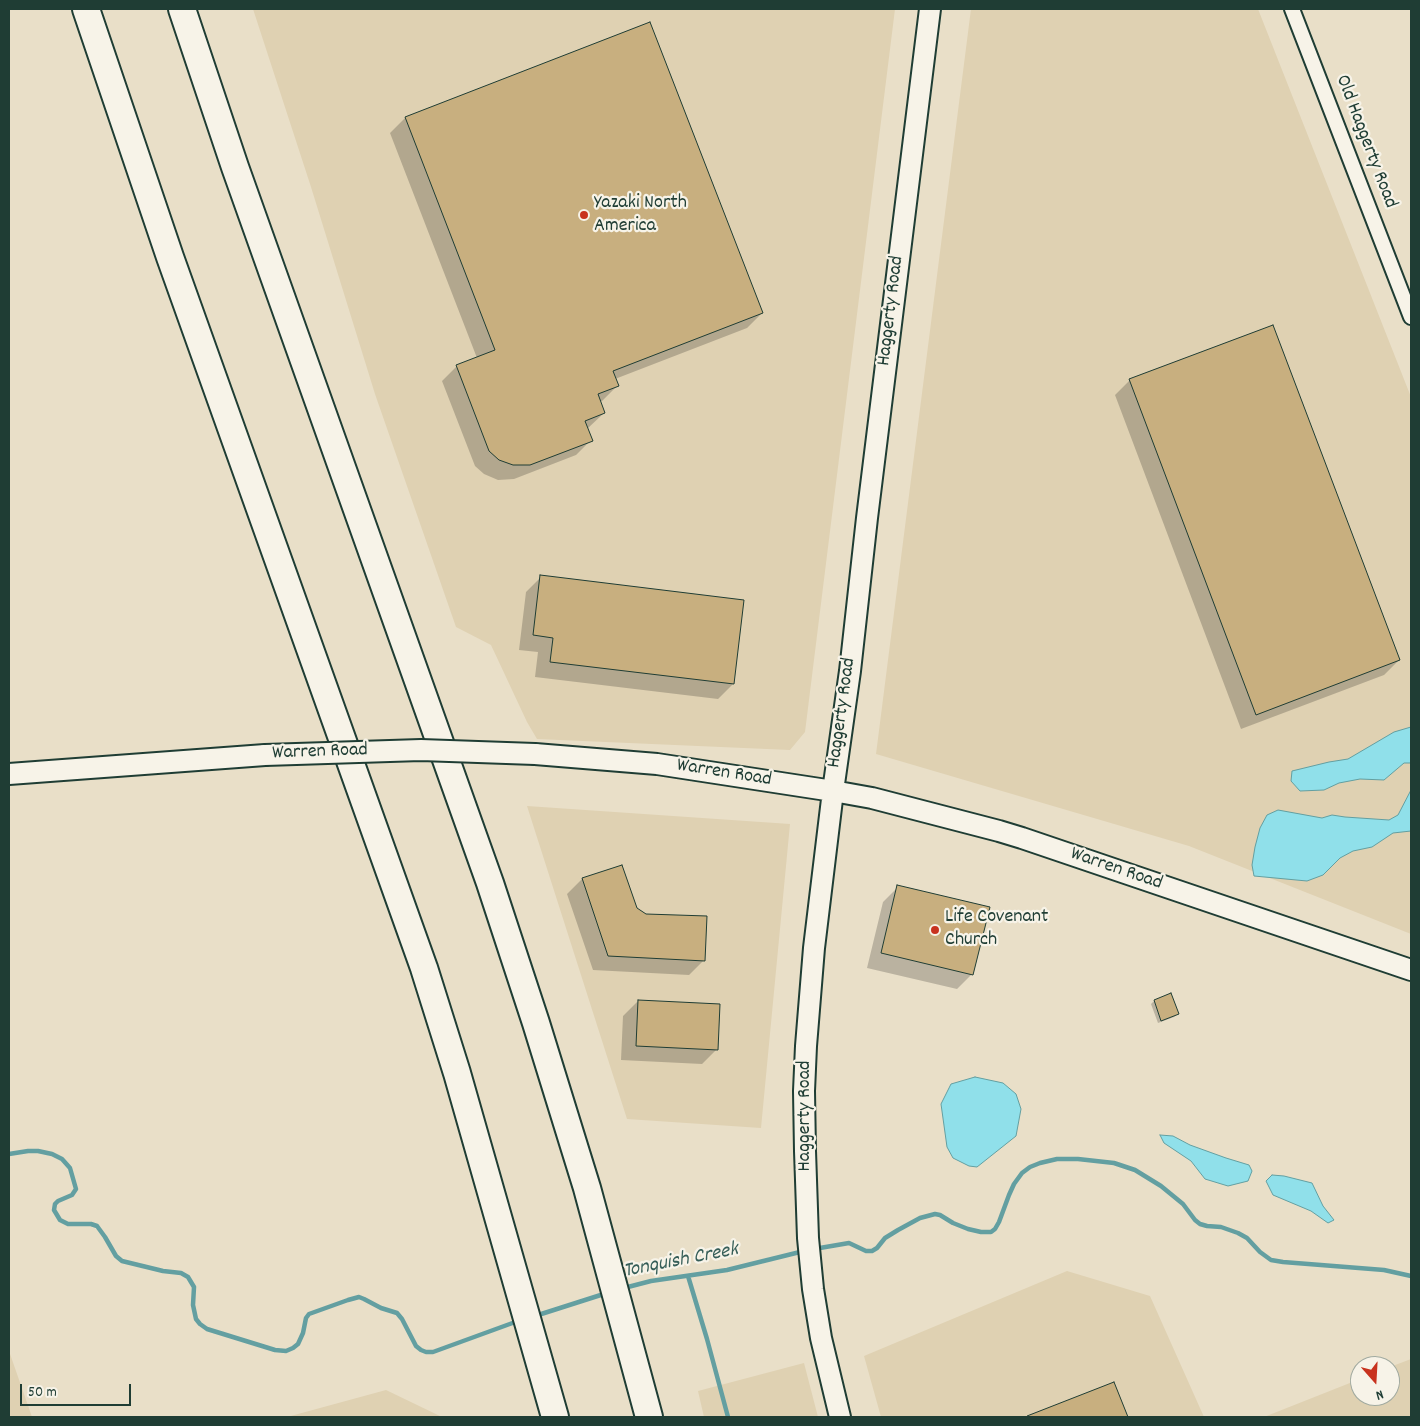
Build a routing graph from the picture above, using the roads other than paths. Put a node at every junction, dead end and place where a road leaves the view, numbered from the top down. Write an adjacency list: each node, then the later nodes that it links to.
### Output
1 (86, 9): 9 (highway)
2 (182, 9): 10 (highway)
3 (930, 9): 7 (main road, Haggerty Road)
4 (1292, 9): 5 (street, Old Haggerty Road)
5 (1411, 317)
6 (9, 774): 7 (main road, Warren Road, bridge)
7 (833, 791): 8 (main road, Warren Road); 11 (main road, Haggerty Road)
8 (1411, 970)
9 (555, 1417)
10 (649, 1417)
11 (840, 1417)

